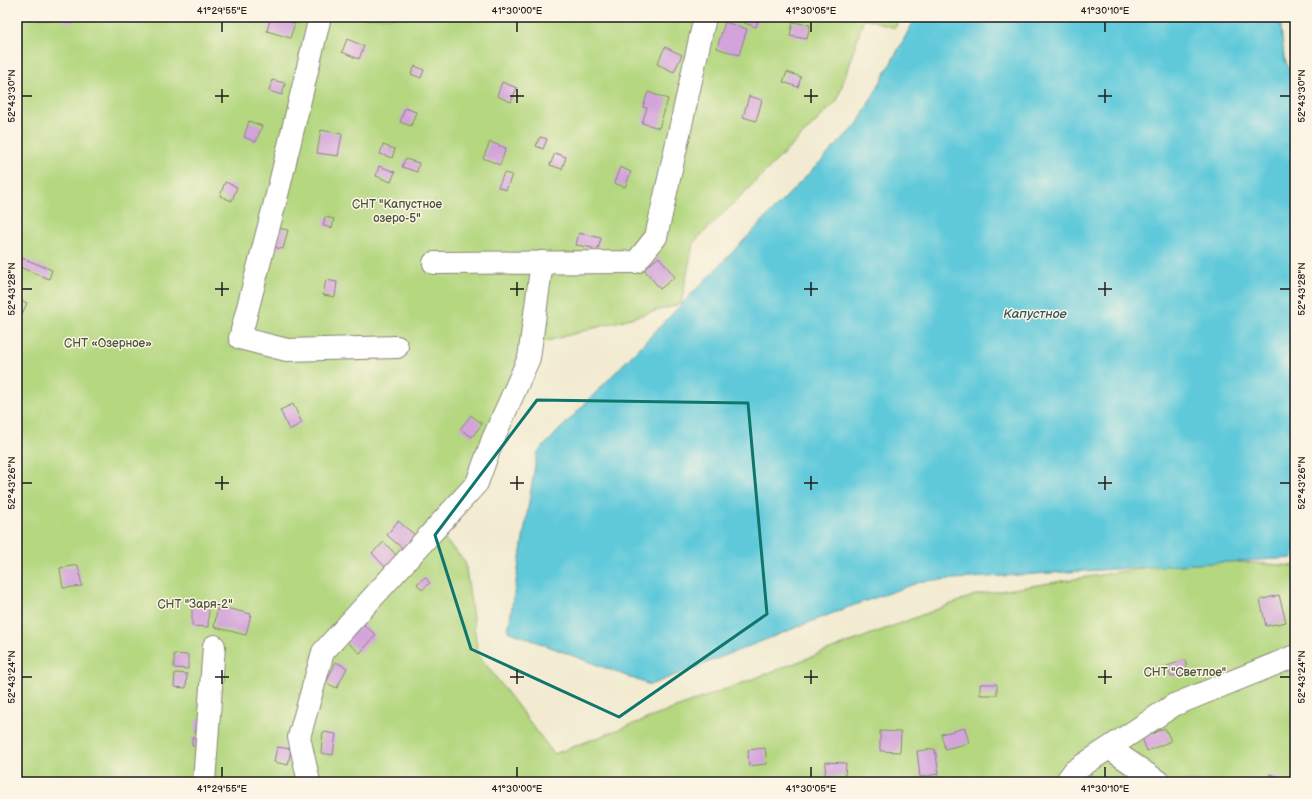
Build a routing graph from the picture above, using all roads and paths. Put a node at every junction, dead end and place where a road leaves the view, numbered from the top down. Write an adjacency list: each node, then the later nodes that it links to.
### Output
1 (320, 17): 5 (lane)
2 (705, 17): 3 (lane)
3 (542, 262): 4 (lane); 10 (lane)
4 (434, 263)
5 (397, 347)
6 (214, 646): 9 (lane)
7 (1295, 656): 8 (lane)
8 (1109, 748): 11 (lane); 12 (lane)
9 (204, 782)
10 (308, 782)
11 (1066, 782)
12 (1159, 782)

